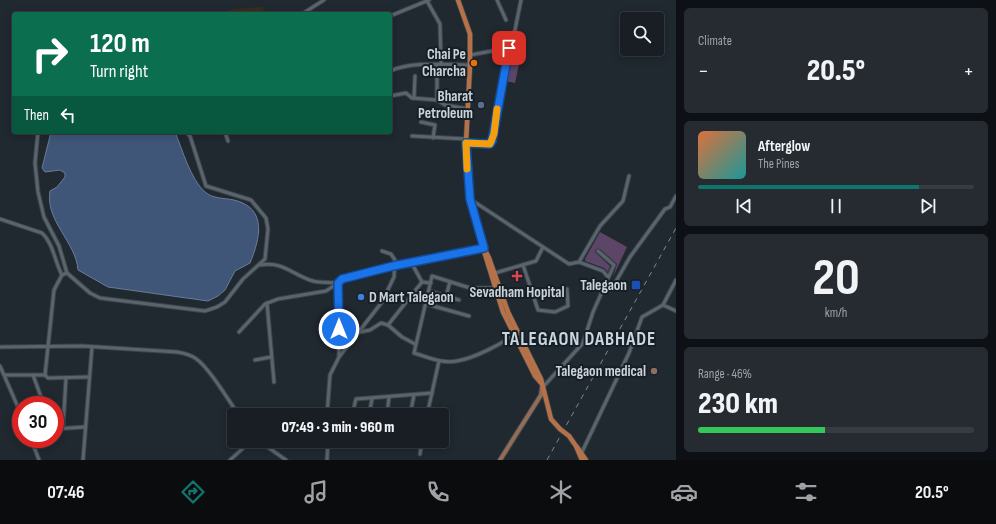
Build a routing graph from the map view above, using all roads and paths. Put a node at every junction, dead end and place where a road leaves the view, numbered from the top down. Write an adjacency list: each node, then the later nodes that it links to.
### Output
1 (324, 0): 6 (street)
2 (428, 0): 7 (street); 11 (street)
3 (458, 0): 10 (highway)
4 (497, 0): 8 (street)
5 (521, 0): 9 (street)
6 (305, 12)
7 (392, 15)
8 (506, 20)
9 (509, 48): 10 (street); 27 (street)
10 (470, 55): 13 (highway)
11 (441, 64): 12 (street); 13 (street)
12 (437, 65): 14 (street); 18 (street)
13 (470, 65): 19 (highway)
14 (392, 71)
15 (415, 76): 17 (street)
16 (392, 96): 17 (street)
17 (414, 98): 18 (street)
18 (437, 100): 19 (street)
19 (468, 109): 27 (highway)
20 (421, 122): 25 (street)
21 (38, 134): 41 (street)
22 (188, 134): 38 (street)
23 (225, 134): 26 (street)
24 (412, 136): 25 (street)
25 (433, 138): 27 (street)
26 (228, 141)
27 (466, 141): 30 (highway)
28 (629, 176): 37 (street)
29 (676, 196): 50 (street)
30 (470, 199): 32 (highway); 33 (street)
31 (0, 220): 43 (street)
32 (483, 247): 36 (street); 42 (highway); 51 (highway)
33 (543, 247): 37 (street); 39 (street)
34 (382, 251): 40 (street)
35 (598, 251): 44 (street)
36 (411, 262): 40 (street); 46 (street)
37 (579, 262): 44 (street)
38 (260, 265): 41 (street); 48 (street)
39 (523, 265): 42 (street); 52 (street)
40 (395, 266): 48 (street); 63 (street)
41 (67, 273): 43 (street)
42 (495, 273): 64 (highway)
43 (62, 275): 67 (street)
44 (608, 277): 50 (street)
45 (676, 280): 58 (street)
46 (422, 282): 49 (street); 61 (street)
47 (450, 282): 49 (street); 51 (street); 54 (street)
48 (338, 283): 56 (street); 70 (street)
49 (431, 283): 53 (street)
50 (604, 287): 80 (street)
51 (494, 288): 64 (highway)
52 (567, 289)
53 (429, 291): 54 (street); 57 (street)
54 (446, 296): 55 (street)
55 (459, 300)
56 (267, 303): 62 (street); 69 (street)
57 (426, 304): 60 (street); 65 (street)
58 (664, 305): 59 (street); 103 (street)
59 (676, 311)
60 (469, 316)
61 (388, 325): 63 (street); 65 (street)
62 (239, 332)
63 (359, 332): 70 (street)
64 (516, 334): 72 (street); 80 (highway)
65 (415, 344): 72 (street)
66 (0, 347): 67 (street)
67 (49, 347): 68 (street); 76 (street)
68 (92, 347): 77 (street); 87 (street)
69 (271, 357): 71 (street); 79 (street)
70 (339, 357): 88 (street)
71 (255, 360)
72 (438, 361): 81 (street)
73 (0, 366): 74 (street)
74 (5, 375): 75 (street); 83 (street)
75 (33, 375): 76 (street); 84 (street)
76 (45, 375): 78 (street)
77 (89, 377): 78 (street); 95 (street)
78 (66, 378): 94 (street)
79 (274, 382)
80 (541, 384): 97 (highway, bridge); 110 (main road)
81 (432, 393): 82 (street); 93 (street)
82 (414, 395): 85 (street); 92 (street)
83 (14, 396)
84 (41, 396)
85 (390, 397): 86 (street); 91 (street)
86 (372, 399): 89 (street); 90 (street)
87 (233, 408)
88 (328, 408)
89 (354, 408)
90 (370, 408)
91 (388, 408)
92 (411, 408)
93 (429, 408)
94 (64, 411)
95 (84, 427): 96 (street); 106 (street)
96 (64, 428)
97 (576, 446): 103 (highway); 111 (highway)
98 (34, 448): 105 (street)
99 (243, 448): 107 (street)
100 (269, 448): 108 (street)
101 (328, 448): 109 (street)
102 (421, 448): 104 (street)
103 (582, 452): 112 (highway)
104 (420, 454)
105 (39, 460)
106 (83, 460)
107 (230, 460)
108 (286, 460)
109 (327, 460)
110 (500, 460)
111 (582, 460)
112 (586, 460)

